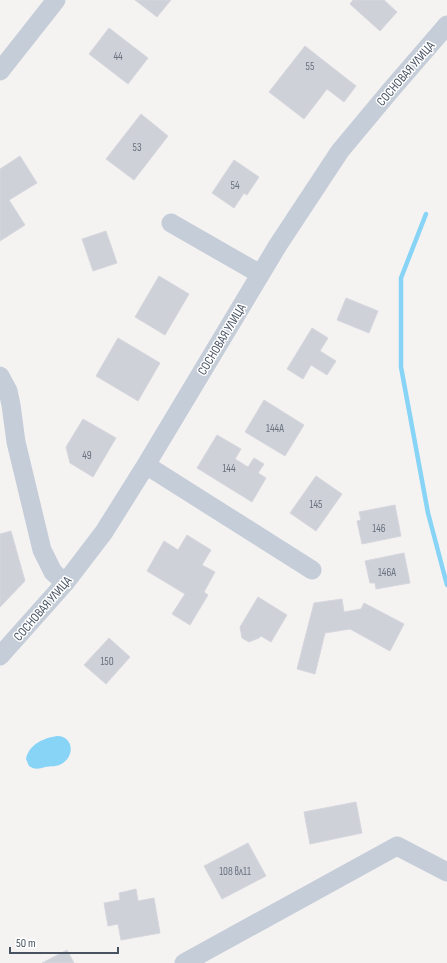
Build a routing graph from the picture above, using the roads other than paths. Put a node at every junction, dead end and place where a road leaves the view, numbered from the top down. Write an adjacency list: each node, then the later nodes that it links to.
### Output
1 (56, 0): 3 (street)
2 (447, 26): 5 (street, СОСНОВАЯ УЛИЦА)
3 (0, 71)
4 (171, 222): 5 (street)
5 (260, 274): 7 (street, СОСНОВАЯ УЛИЦА)
6 (0, 376): 9 (street)
7 (146, 465): 8 (street); 9 (street, СОСНОВАЯ УЛИЦА)
8 (312, 570)
9 (64, 583): 10 (street, СОСНОВАЯ УЛИЦА)
10 (0, 656)
11 (447, 872): 12 (street)
12 (184, 963)

